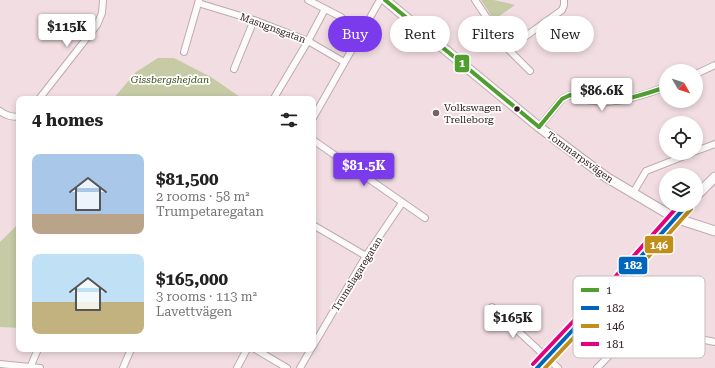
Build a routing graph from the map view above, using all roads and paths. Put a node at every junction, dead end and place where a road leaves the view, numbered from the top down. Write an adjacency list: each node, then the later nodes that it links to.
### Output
1 (103, 0): 22 (street)
2 (308, 0): 8 (street)
3 (380, 0): 16 (street)
4 (385, 0): 27 (street, Tommarpsvägen)
5 (475, 0): 10 (street)
6 (564, 0): 12 (street)
7 (198, 1): 11 (street, Masugnsgatan); 14 (street)
8 (325, 9): 9 (street); 13 (street)
9 (338, 16)
10 (486, 16)
11 (254, 20): 13 (street, Masugnsgatan); 18 (street)
12 (528, 35)
13 (308, 41): 16 (street, Masugnsgatan); 23 (street)
14 (184, 52)
15 (510, 52): 19 (street)
16 (344, 62): 25 (street)
17 (715, 65): 20 (street)
18 (234, 69)
19 (530, 71)
20 (703, 71)
21 (659, 89): 27 (street)
22 (41, 96)
23 (275, 96)
24 (0, 111): 26 (street)
25 (316, 113)
26 (16, 117)
27 (539, 128): 34 (street, Tommarpsvägen)
28 (316, 142): 35 (street)
29 (715, 144): 30 (street)
30 (703, 148)
31 (674, 160): 34 (street)
32 (715, 177): 33 (street)
33 (703, 189)
34 (633, 193): 38 (street, Tommarpsvägen)
35 (402, 203): 37 (street); 41 (street, Trumslagaregatan)
36 (681, 212): 38 (street)
37 (425, 218)
38 (675, 218): 40 (street, Tommarpsvägen); 42 (street)
39 (316, 227): 41 (street)
40 (715, 231)
41 (366, 256): 46 (street, Trumslagaregatan)
42 (623, 276)
43 (492, 307): 53 (street)
44 (573, 330): 53 (street)
45 (705, 340): 47 (street)
46 (316, 341)
47 (715, 342)
48 (37, 352): 56 (street)
49 (130, 352): 58 (street)
50 (245, 352): 59 (street)
51 (260, 352): 60 (street)
52 (308, 352): 61 (street)
53 (547, 358): 62 (street); 63 (street)
54 (607, 358): 64 (street)
55 (0, 364): 56 (street)
56 (30, 368): 57 (street)
57 (40, 368)
58 (123, 368)
59 (237, 368)
60 (287, 368)
61 (300, 368)
62 (537, 368)
63 (558, 368)
64 (598, 368)

